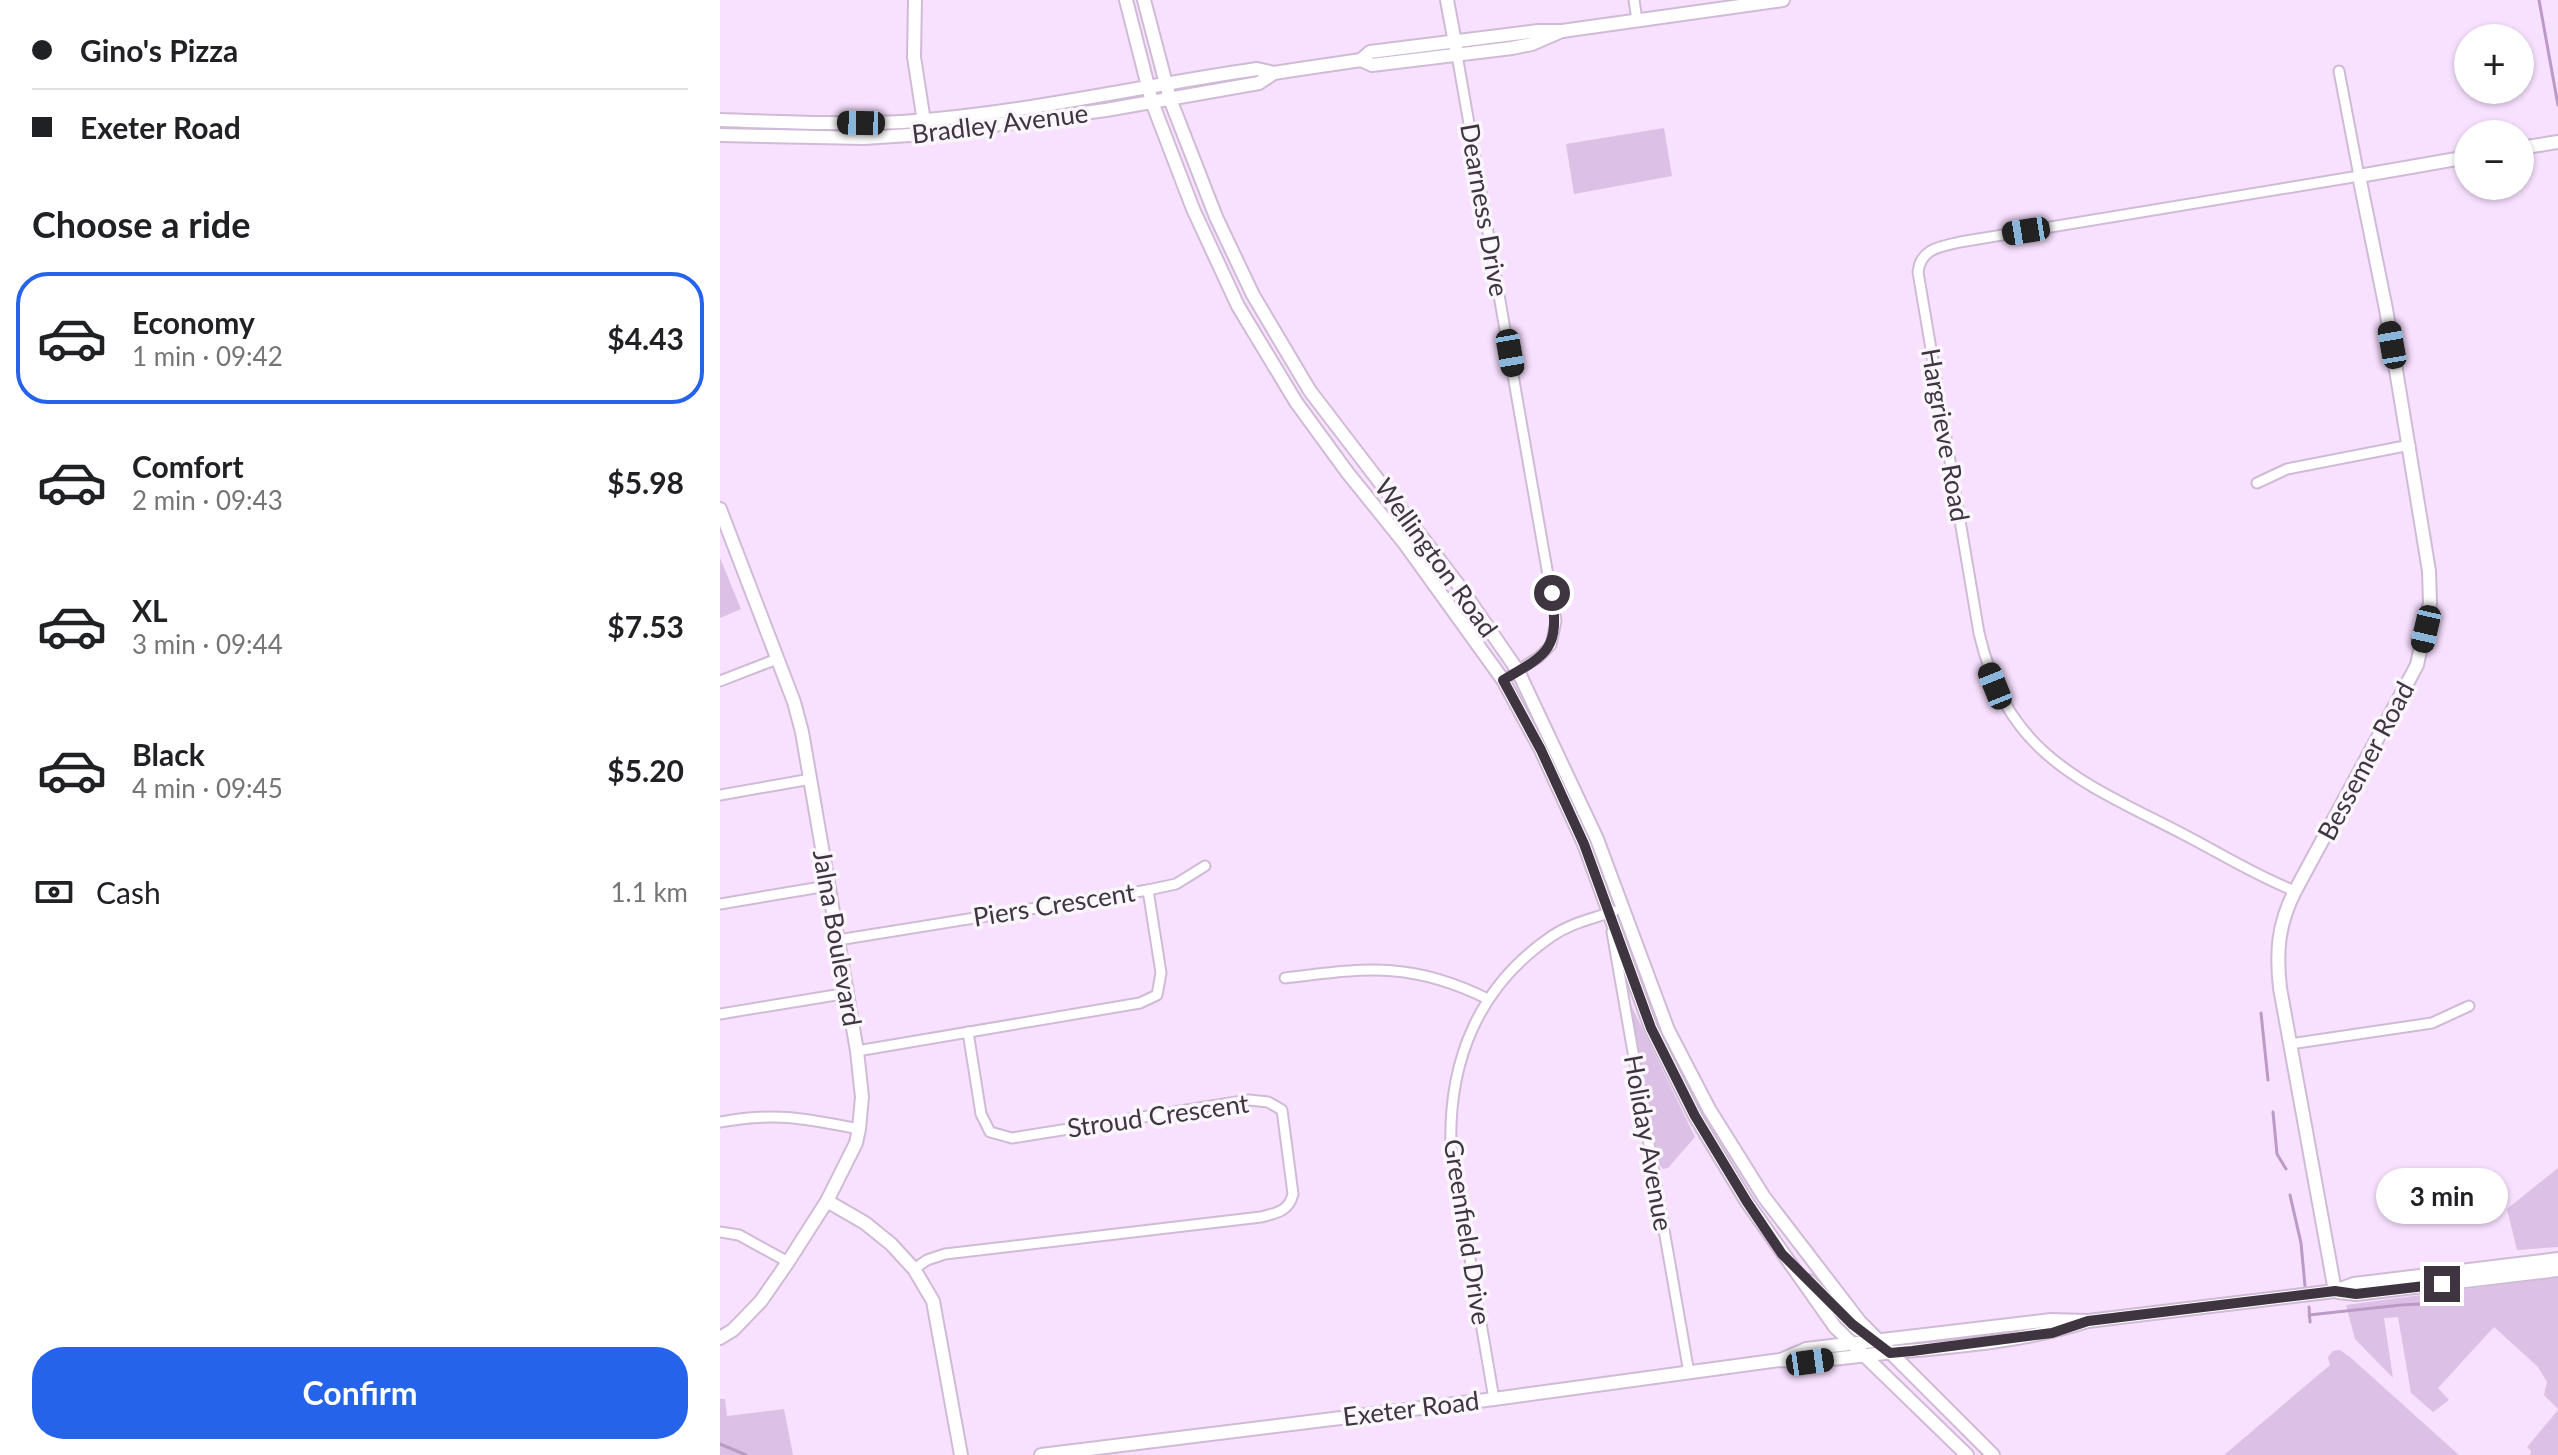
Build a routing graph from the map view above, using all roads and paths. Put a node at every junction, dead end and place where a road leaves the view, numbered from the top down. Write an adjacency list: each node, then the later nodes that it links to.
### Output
1 (915, 0): 19 (main road)
2 (1126, 0): 15 (main road, Wellington Road)
3 (1144, 0): 14 (main road, Wellington Road)
4 (1447, 0): 9 (main road, Dearness Drive)
5 (1634, 0): 7 (street)
6 (1783, 0): 7 (main road, Bradley Avenue)
7 (1637, 20): 8 (main road, Bradley Avenue)
8 (1562, 31): 9 (main road, Bradley Avenue); 10 (main road, Bradley Avenue)
9 (1455, 41): 10 (main road, Dearness Drive); 11 (main road, Bradley Avenue)
10 (1457, 55): 11 (main road, Bradley Avenue); 30 (street, Dearness Drive)
11 (1361, 60): 13 (main road, Bradley Avenue)
12 (2339, 71): 23 (street)
13 (1274, 73): 14 (main road, Bradley Avenue); 16 (main road, Bradley Avenue)
14 (1165, 84): 15 (main road, Bradley Avenue); 16 (main road, Wellington Road)
15 (1147, 87): 17 (main road, Wellington Road); 19 (main road, Bradley Avenue)
16 (1170, 99): 17 (main road, Bradley Avenue); 24 (main road, Wellington Road)
17 (1152, 102): 20 (main road, Bradley Avenue); 25 (main road, Wellington Road)
18 (720, 120): 19 (main road, Bradley Avenue)
19 (925, 120): 20 (main road)
20 (925, 134): 21 (main road, Bradley Avenue)
21 (720, 135)
22 (2454, 159): 23 (main road)
23 (2359, 176): 26 (main road, Bessemer Road); 38 (street, Hargrieve Road)
24 (1306, 384): 25 (main road); 30 (main road, Wellington Road)
25 (1291, 395): 31 (main road, Wellington Road)
26 (2410, 445): 27 (street); 38 (main road, Bessemer Road)
27 (2257, 483)
28 (720, 509): 29 (main road, Jalna Boulevard)
29 (777, 659): 32 (street); 33 (main road, Jalna Boulevard)
30 (1518, 671): 31 (street, Dearness Drive); 40 (main road, Wellington Road)
31 (1503, 680): 41 (main road, Wellington Road)
32 (720, 681)
33 (811, 779): 34 (street); 36 (main road, Jalna Boulevard)
34 (720, 795)
35 (1205, 866): 37 (street)
36 (827, 886): 39 (street); 42 (main road, Jalna Boulevard)
37 (1148, 890): 42 (street, Piers Crescent); 48 (street, Piers Crescent)
38 (2295, 891): 49 (main road, Bessemer Road)
39 (720, 904)
40 (1623, 908): 41 (street, Greenfield Drive); 63 (main road, Wellington Road)
41 (1609, 913): 45 (street, Greenfield Drive); 55 (main road, Wellington Road); 68 (street, Holiday Avenue)
42 (838, 940): 44 (main road, Jalna Boulevard)
43 (1285, 978): 45 (street)
44 (848, 993): 47 (street); 50 (main road, Jalna Boulevard)
45 (1488, 999): 69 (street, Greenfield Drive)
46 (2469, 1006): 49 (street)
47 (720, 1014)
48 (968, 1032): 50 (street, Piers Crescent); 58 (street, Stroud Crescent)
49 (2290, 1044): 60 (main road, Bessemer Road)
50 (857, 1051): 52 (main road, Jalna Boulevard)
51 (720, 1122): 52 (street)
52 (859, 1129): 53 (main road, Jalna Boulevard)
53 (827, 1201): 57 (main road, Jalna Boulevard); 58 (main road)
54 (720, 1232): 57 (street)
55 (1782, 1254): 63 (main road); 64 (main road, Wellington Road)
56 (2558, 1259): 60 (main road, Exeter Road)
57 (788, 1262): 62 (main road, Jalna Boulevard)
58 (914, 1269): 70 (main road)
59 (2558, 1270): 60 (main road, Exeter Road)
60 (2335, 1291): 61 (main road, Exeter Road)
61 (2088, 1321): 63 (main road, Exeter Road); 65 (main road, Exeter Road)
62 (720, 1338)
63 (1875, 1341): 64 (main road, Exeter Road); 65 (main road, Wellington Road)
64 (1851, 1343): 66 (main road, Wellington Road); 67 (main road, Exeter Road)
65 (1890, 1353): 66 (main road, Exeter Road); 73 (main road, Wellington Road)
66 (1863, 1356): 67 (main road, Exeter Road); 72 (main road, Wellington Road)
67 (1780, 1360): 68 (main road, Exeter Road)
68 (1689, 1373): 69 (main road, Exeter Road)
69 (1494, 1399): 71 (main road, Exeter Road)
70 (961, 1455)
71 (1041, 1455)
72 (1967, 1455)
73 (1993, 1455)

